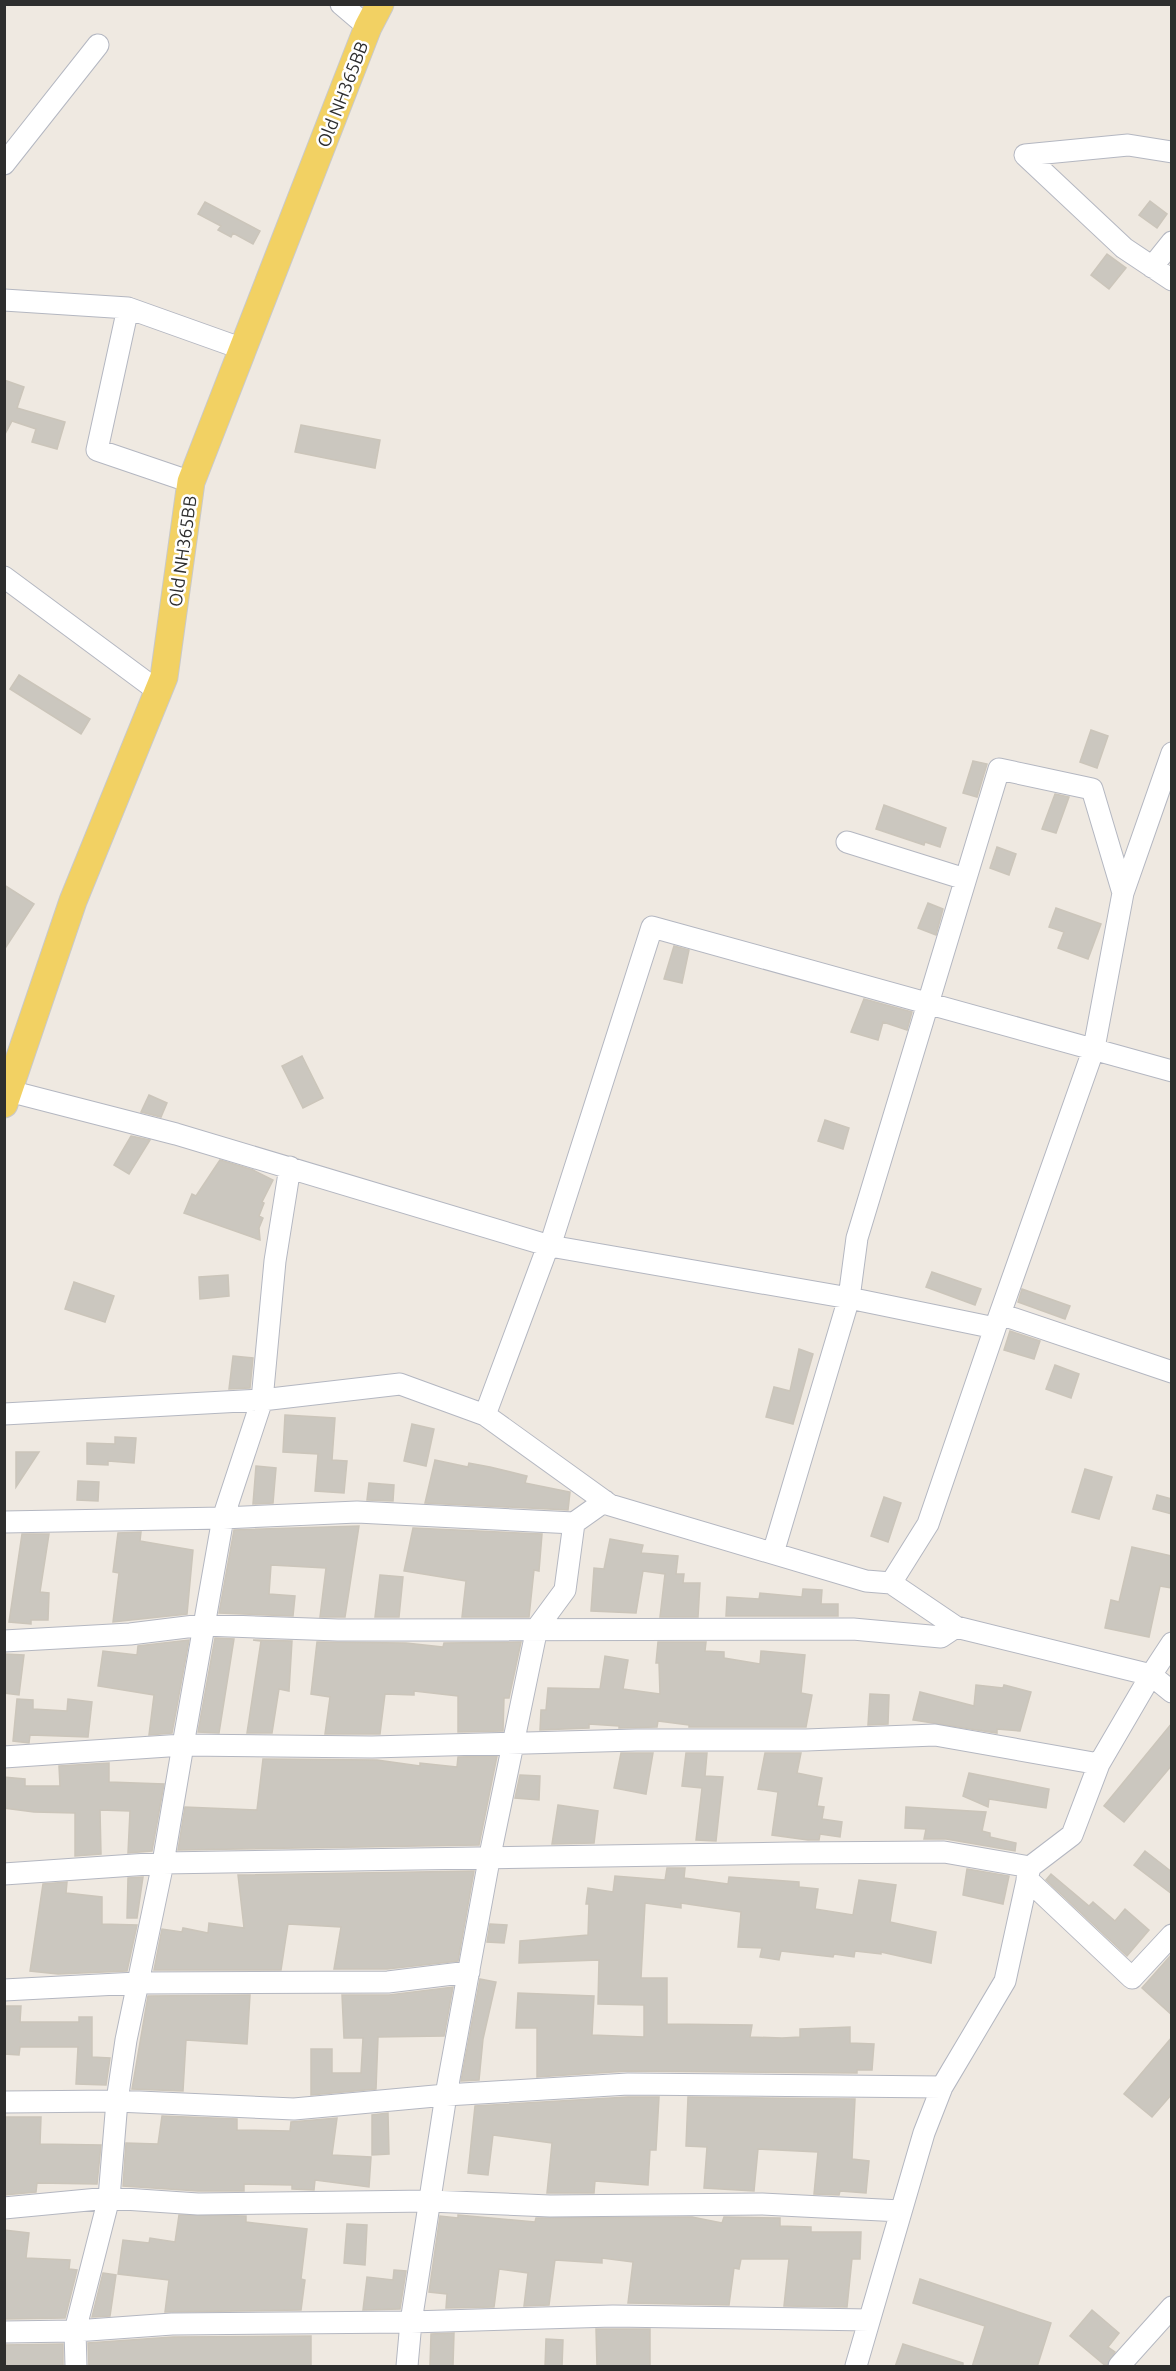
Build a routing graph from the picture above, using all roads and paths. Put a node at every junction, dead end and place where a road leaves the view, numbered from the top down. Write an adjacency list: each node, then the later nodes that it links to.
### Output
1 (341, 4): 2 (street)
2 (374, 16): 11 (main road, Old NH365BB)
3 (98, 45): 5 (street)
4 (1172, 152): 7 (street)
5 (4, 164)
6 (1172, 242): 7 (street)
7 (1152, 267): 8 (street)
8 (1172, 280)
9 (4, 300): 10 (street)
10 (128, 308): 11 (street); 12 (street)
11 (243, 349): 12 (main road, Old NH365BB)
12 (191, 482): 14 (main road, Old NH365BB)
13 (4, 577): 14 (street)
14 (158, 690): 22 (main road, Old NH365BB)
15 (1172, 753): 18 (street)
16 (847, 842): 17 (street)
17 (965, 879): 18 (street); 19 (street)
18 (1123, 893): 20 (street)
19 (927, 1005): 20 (street); 24 (street); 25 (street)
20 (1094, 1048): 21 (street); 26 (street)
21 (1172, 1071)
22 (7, 1097): 23 (street)
23 (290, 1167): 24 (street); 28 (street)
24 (550, 1246): 25 (street); 30 (street)
25 (849, 1298): 26 (street); 35 (street)
26 (998, 1321): 27 (street); 36 (street)
27 (1172, 1372)
28 (262, 1401): 29 (street); 30 (street); 32 (street)
29 (4, 1414)
30 (484, 1415): 31 (street)
31 (605, 1502): 34 (street); 35 (street)
32 (223, 1518): 33 (street); 34 (street); 37 (street)
33 (4, 1522)
34 (574, 1523): 39 (street)
35 (773, 1553): 36 (street)
36 (891, 1583): 38 (street)
37 (203, 1625): 39 (street); 40 (street); 45 (street)
38 (956, 1627): 39 (street); 42 (street)
39 (537, 1628): 44 (street)
40 (4, 1641)
41 (1172, 1643): 42 (street)
42 (1151, 1675): 43 (street); 47 (street)
43 (1172, 1692)
44 (514, 1744): 45 (street); 47 (street); 48 (street)
45 (183, 1745): 46 (street); 49 (street)
46 (4, 1757)
47 (1099, 1764): 50 (street)
48 (489, 1860): 49 (street); 50 (street); 53 (street)
49 (163, 1863): 51 (street); 54 (street)
50 (1028, 1873): 52 (street); 56 (street)
51 (4, 1874)
52 (1172, 1935)
53 (469, 1972): 54 (street); 57 (street)
54 (137, 1983): 55 (street); 58 (street)
55 (4, 1990)
56 (942, 2087): 57 (street); 63 (street)
57 (446, 2096): 58 (street); 61 (street)
58 (117, 2101): 59 (street); 60 (street)
59 (4, 2102)
60 (110, 2198): 61 (street); 62 (street); 67 (street)
61 (429, 2201): 63 (street); 66 (street)
62 (4, 2208)
63 (901, 2211): 65 (street)
64 (1172, 2307): 72 (street)
65 (869, 2320): 66 (street); 71 (street)
66 (411, 2322): 67 (street); 70 (street)
67 (75, 2331): 68 (street); 69 (street)
68 (4, 2332)
69 (76, 2367)
70 (407, 2367)
71 (856, 2367)
72 (1119, 2367)

